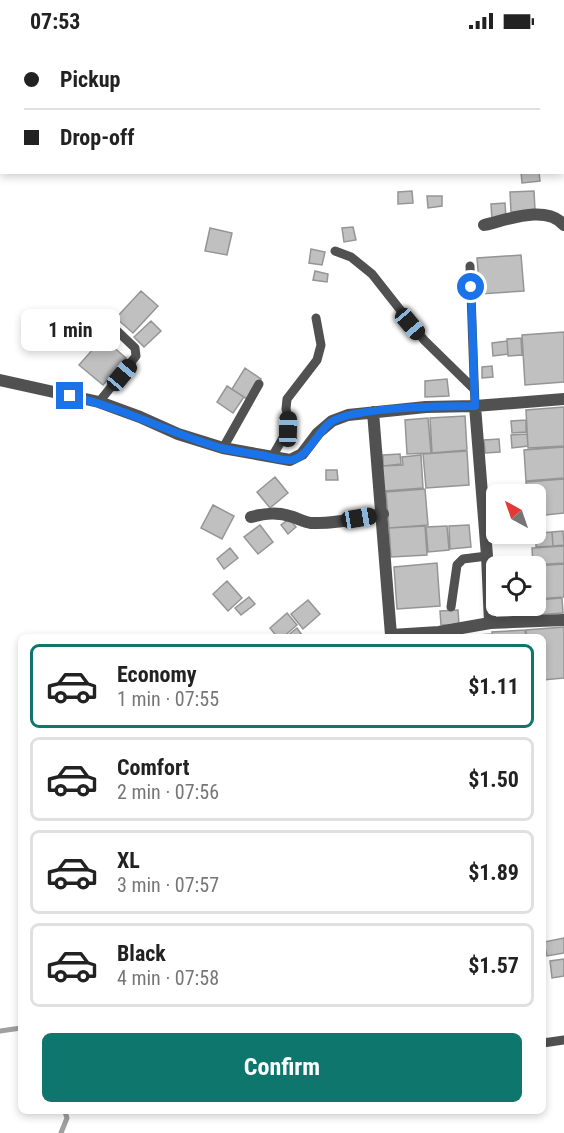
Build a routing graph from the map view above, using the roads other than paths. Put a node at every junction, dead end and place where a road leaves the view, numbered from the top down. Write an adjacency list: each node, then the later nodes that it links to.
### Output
1 (484, 225): 2 (street)
2 (564, 225)
3 (335, 251): 9 (lane)
4 (470, 266): 9 (lane)
5 (316, 318): 15 (lane)
6 (112, 327): 11 (lane)
7 (0, 380): 11 (street)
8 (259, 384): 14 (lane)
9 (474, 389): 12 (lane)
10 (564, 399): 12 (street)
11 (99, 402): 14 (street)
12 (475, 406): 13 (street); 19 (street)
13 (373, 412): 15 (street); 16 (street)
14 (223, 448): 15 (street)
15 (272, 457)
16 (382, 514): 17 (street); 24 (street)
17 (251, 517)
18 (486, 556): 20 (lane)
19 (487, 556)
20 (451, 607)
21 (490, 616): 23 (street)
22 (564, 620): 23 (street)
23 (490, 623): 25 (street)
24 (391, 634)
25 (427, 634)
26 (564, 1040): 27 (lane)
27 (546, 1043)

